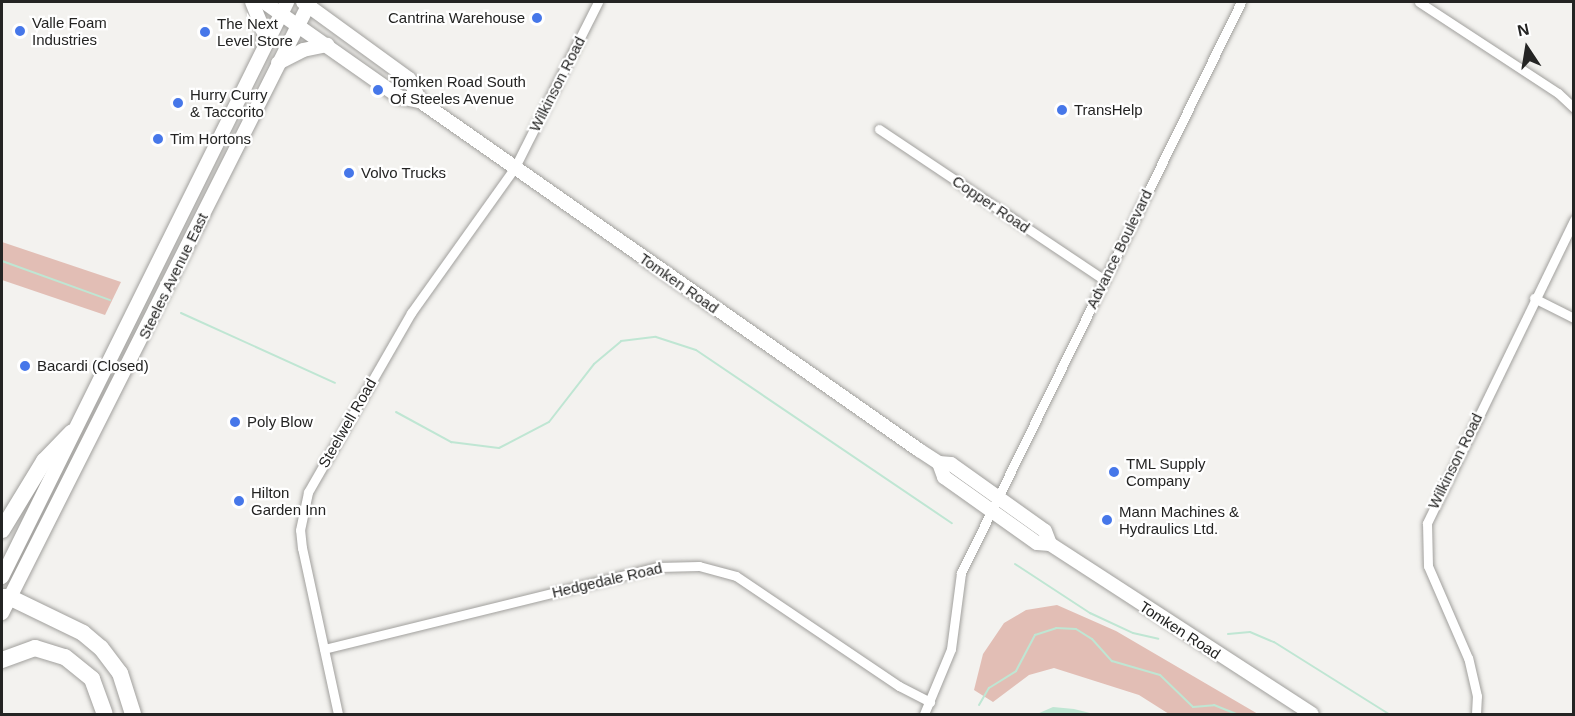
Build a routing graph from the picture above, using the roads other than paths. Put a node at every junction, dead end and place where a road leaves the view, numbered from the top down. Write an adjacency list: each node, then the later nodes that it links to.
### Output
1 (252, 2): 10 (main road)
2 (264, 2): 7 (main road, Tomken Road)
3 (598, 2): 15 (street, Wilkinson Road)
4 (1241, 2): 17 (street, Advance Boulevard)
5 (1419, 2): 13 (street)
6 (307, 3): 8 (main road, Steeles Avenue East); 12 (main road, Tomken Road)
7 (284, 7): 8 (main road, Tomken Road); 10 (main road, Steeles Avenue East)
8 (298, 26): 9 (main road, Tomken Road); 11 (main road, Steeles Avenue East)
9 (327, 45): 11 (main road); 12 (main road, Tomken Road)
10 (261, 55): 20 (main road, Steeles Avenue East)
11 (278, 63): 27 (main road, Steeles Avenue East)
12 (420, 101): 15 (main road, Tomken Road)
13 (1574, 108)
14 (879, 129): 17 (street, Copper Road)
15 (515, 167): 21 (main road, Tomken Road); 29 (street, Steelwell Road)
16 (1574, 220): 18 (street, Wilkinson Road)
17 (1103, 279): 22 (street, Advance Boulevard)
18 (1534, 298): 19 (street); 37 (street, Wilkinson Road)
19 (1574, 318)
20 (72, 432): 24 (highway); 26 (main road, Steeles Avenue East)
21 (939, 463): 22 (main road, Tomken Road); 23 (main road, Tomken Road)
22 (1000, 498): 23 (street, Advance Boulevard); 25 (main road, Tomken Road)
23 (993, 512): 25 (main road, Tomken Road); 31 (street, Advance Boulevard)
24 (2, 530)
25 (1050, 544): 36 (main road, Tomken Road)
26 (2, 577)
27 (5, 597): 28 (main road, Steeles Avenue East); 33 (highway)
28 (2, 613)
29 (324, 649): 31 (street, Hedgedale Road); 34 (street, Steelwell Road)
30 (2, 660): 32 (highway)
31 (930, 702): 35 (street, Advance Boulevard)
32 (105, 714)
33 (133, 714)
34 (338, 714)
35 (924, 714)
36 (1312, 714)
37 (1476, 714)

